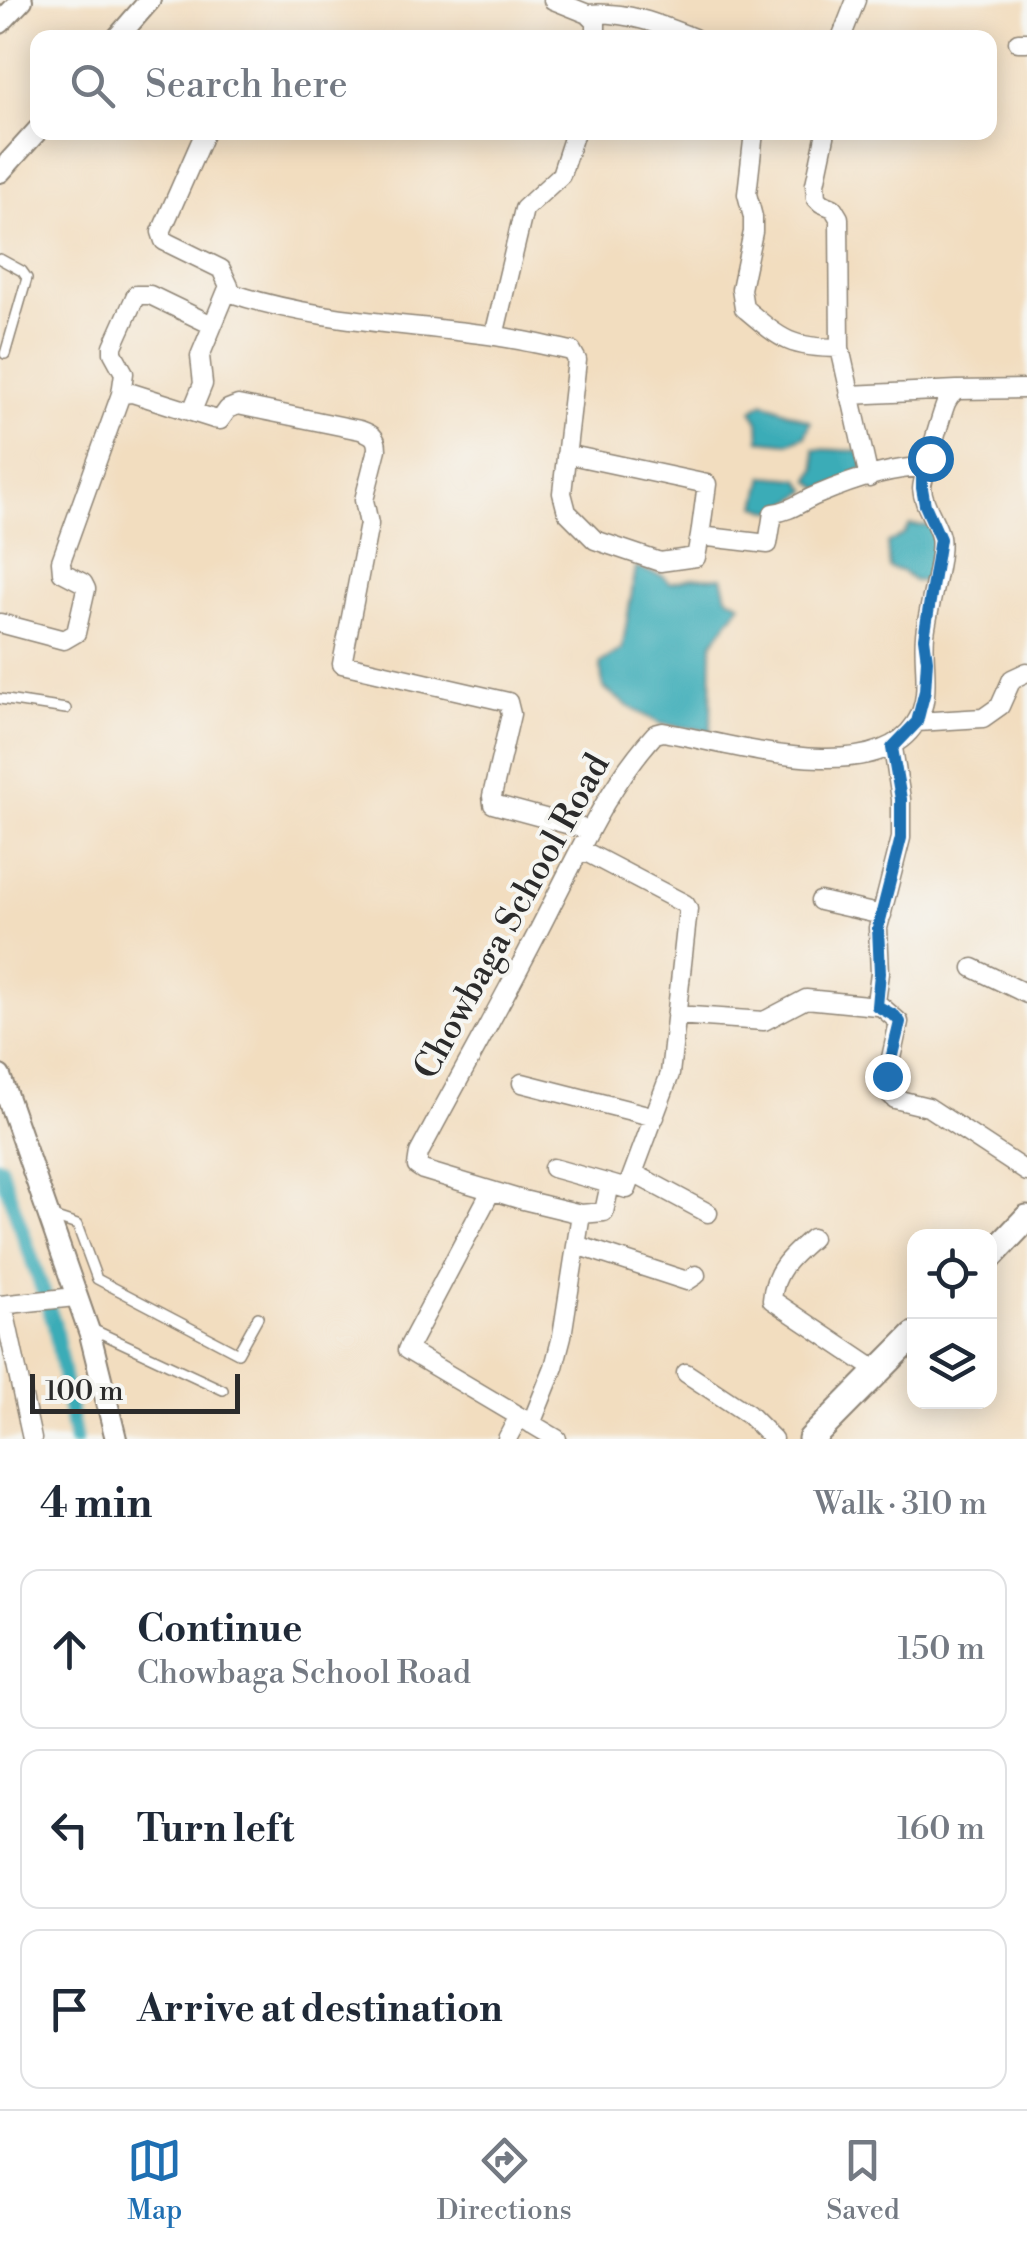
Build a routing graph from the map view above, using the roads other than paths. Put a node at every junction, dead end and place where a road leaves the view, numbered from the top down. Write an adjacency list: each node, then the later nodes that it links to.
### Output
1 (22, 0): 6 (street)
2 (150, 0): 7 (street)
3 (856, 0): 10 (street)
4 (558, 1): 5 (street)
5 (588, 14): 8 (street); 9 (street)
6 (0, 23)
7 (126, 30)
8 (596, 30)
9 (672, 30)
10 (843, 30)
11 (30, 139): 16 (street)
12 (202, 140): 18 (street)
13 (572, 140): 20 (street)
14 (753, 140): 21 (street)
15 (824, 140): 21 (street)
16 (0, 172)
17 (0, 260): 22 (lane)
18 (228, 292): 19 (street); 20 (street)
19 (212, 325): 25 (street); 27 (street)
20 (494, 336): 28 (street)
21 (840, 348): 26 (street)
22 (5, 354)
23 (1027, 389): 24 (street)
24 (958, 390): 26 (street); 29 (street)
25 (121, 394): 27 (street); 32 (street)
26 (850, 395): 30 (street)
27 (192, 411): 38 (street)
28 (566, 454): 31 (street); 31 (street)
29 (926, 468): 30 (street); 36 (street)
30 (870, 478): 31 (street)
31 (700, 536)
32 (0, 623)
33 (1027, 672): 36 (street)
34 (0, 699): 35 (lane)
35 (66, 709)
36 (917, 722): 37 (street)
37 (892, 748): 38 (street, Chowbaga School Road); 41 (street)
38 (589, 830): 39 (street, Chowbaga School Road)
39 (580, 850): 45 (street); 53 (street, Chowbaga School Road)
40 (820, 901): 41 (street)
41 (882, 915): 44 (street)
42 (974, 968): 43 (street)
43 (1027, 994)
44 (877, 1006): 45 (street); 50 (street)
45 (676, 1015): 48 (street)
46 (0, 1076): 56 (street)
47 (522, 1082): 48 (street)
48 (655, 1116): 51 (street)
49 (553, 1168): 52 (street)
50 (1027, 1172)
51 (635, 1174): 52 (street); 54 (street)
52 (610, 1184): 55 (street)
53 (490, 1191): 55 (street, Chowbaga School Road); 70 (street)
54 (708, 1213)
55 (580, 1214): 59 (street)
56 (47, 1215): 62 (street); 64 (lane)
57 (1027, 1218): 60 (main road)
58 (812, 1238): 67 (street)
59 (577, 1245): 61 (street); 70 (street)
60 (997, 1250)
61 (696, 1275)
62 (67, 1298): 63 (street); 65 (street)
63 (5, 1305): 71 (street)
64 (258, 1316)
65 (87, 1327): 69 (lane); 72 (street)
66 (907, 1342): 67 (main road)
67 (879, 1372): 76 (main road)
68 (686, 1373): 75 (street)
69 (223, 1390)
70 (524, 1421): 73 (street); 74 (street)
71 (32, 1439)
72 (116, 1439)
73 (507, 1439)
74 (556, 1439)
75 (773, 1439)
76 (811, 1439)

